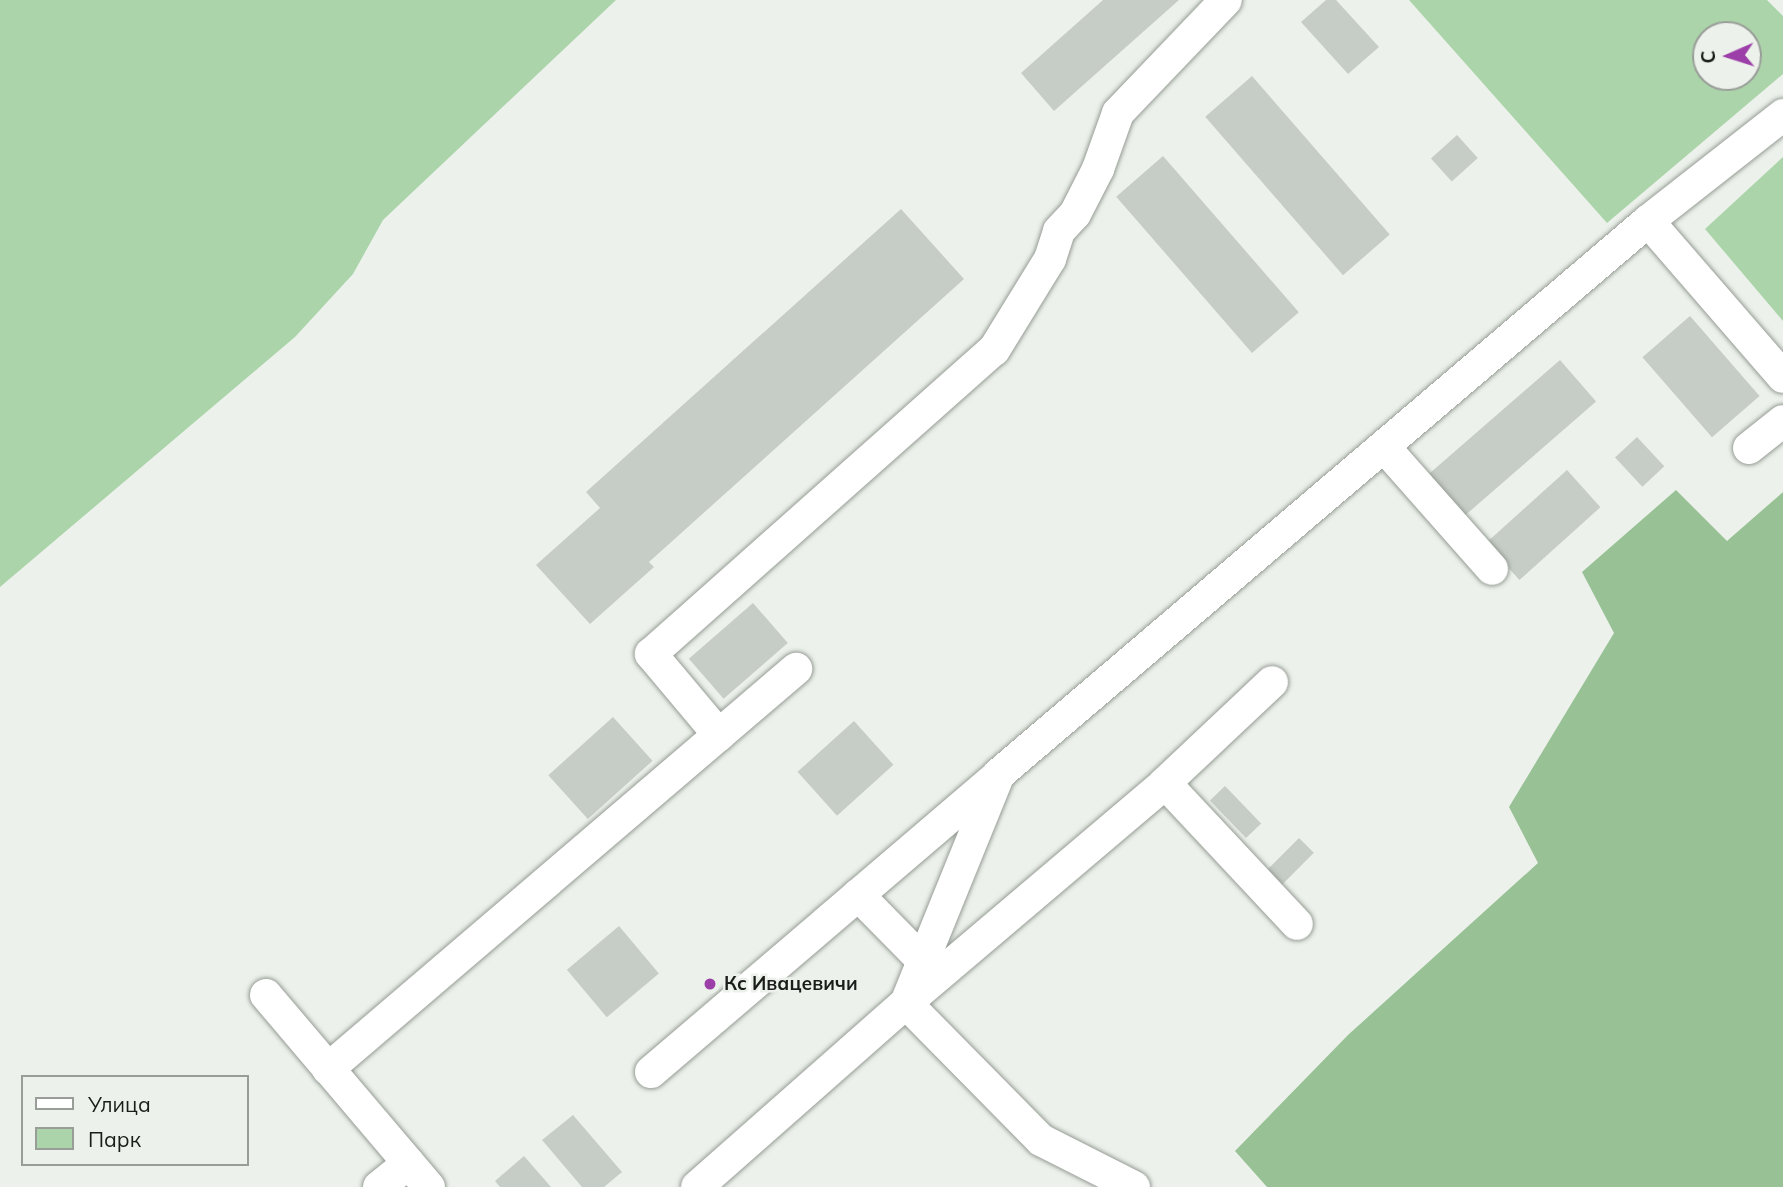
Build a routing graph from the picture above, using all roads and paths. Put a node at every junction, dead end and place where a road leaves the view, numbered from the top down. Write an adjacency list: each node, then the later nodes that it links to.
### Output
1 (1226, 0): 11 (lane)
2 (1783, 115): 3 (lane)
3 (1648, 221): 4 (lane); 7 (lane)
4 (1783, 377)
5 (1783, 421): 6 (lane)
6 (1749, 448)
7 (1386, 449): 8 (lane); 12 (lane)
8 (1492, 569)
9 (796, 669): 11 (lane)
10 (1272, 682): 13 (lane)
11 (719, 735): 19 (lane)
12 (999, 774): 14 (lane); 16 (lane)
13 (1165, 783): 15 (lane); 18 (lane)
14 (858, 895): 16 (lane); 20 (lane)
15 (1297, 925)
16 (923, 961): 18 (lane)
17 (266, 995): 19 (lane)
18 (906, 1003): 24 (lane); 25 (lane)
19 (328, 1069): 21 (lane)
20 (651, 1072)
21 (409, 1163): 22 (lane); 23 (lane)
22 (379, 1187)
23 (429, 1187)
24 (696, 1187)
25 (1134, 1187)

